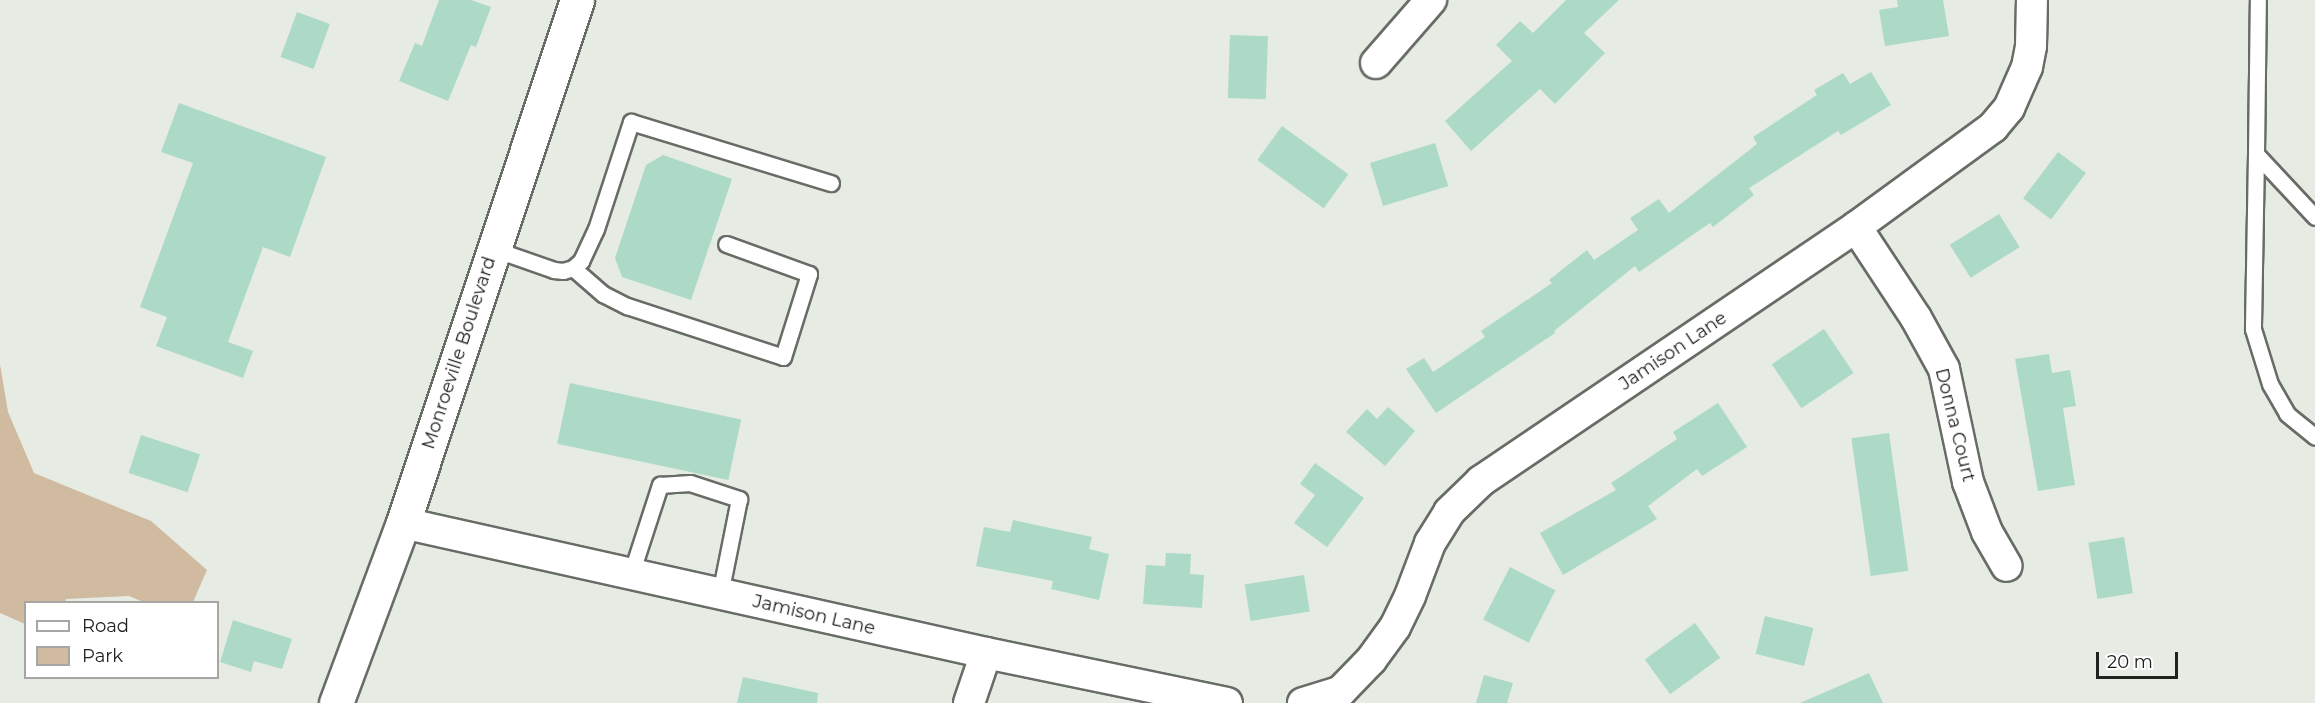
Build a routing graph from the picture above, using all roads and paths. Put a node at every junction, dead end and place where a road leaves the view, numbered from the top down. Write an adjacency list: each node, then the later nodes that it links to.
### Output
1 (1431, 0): 5 (street)
2 (2032, 0): 9 (street, Jamison Lane)
3 (2258, 0): 6 (lane)
4 (569, 2): 11 (main road, Monroeville Boulevard)
5 (1376, 63)
6 (2256, 154): 8 (lane); 13 (lane)
7 (831, 183): 12 (lane)
8 (2315, 217)
9 (1856, 227): 15 (street, Donna Court); 19 (street, Jamison Lane)
10 (726, 244): 12 (lane)
11 (494, 249): 12 (lane); 14 (main road, Monroeville Boulevard)
12 (573, 268)
13 (2315, 437)
14 (403, 523): 16 (street, Jamison Lane); 20 (main road, Monroeville Boulevard)
15 (2007, 566)
16 (632, 574): 17 (street, Jamison Lane); 17 (lane)
17 (720, 594): 18 (street, Jamison Lane)
18 (986, 653): 21 (street); 22 (street, Jamison Lane)
19 (1343, 698): 23 (street, Jamison Lane)
20 (336, 703)
21 (969, 703)
22 (1227, 703)
23 (1303, 703)

